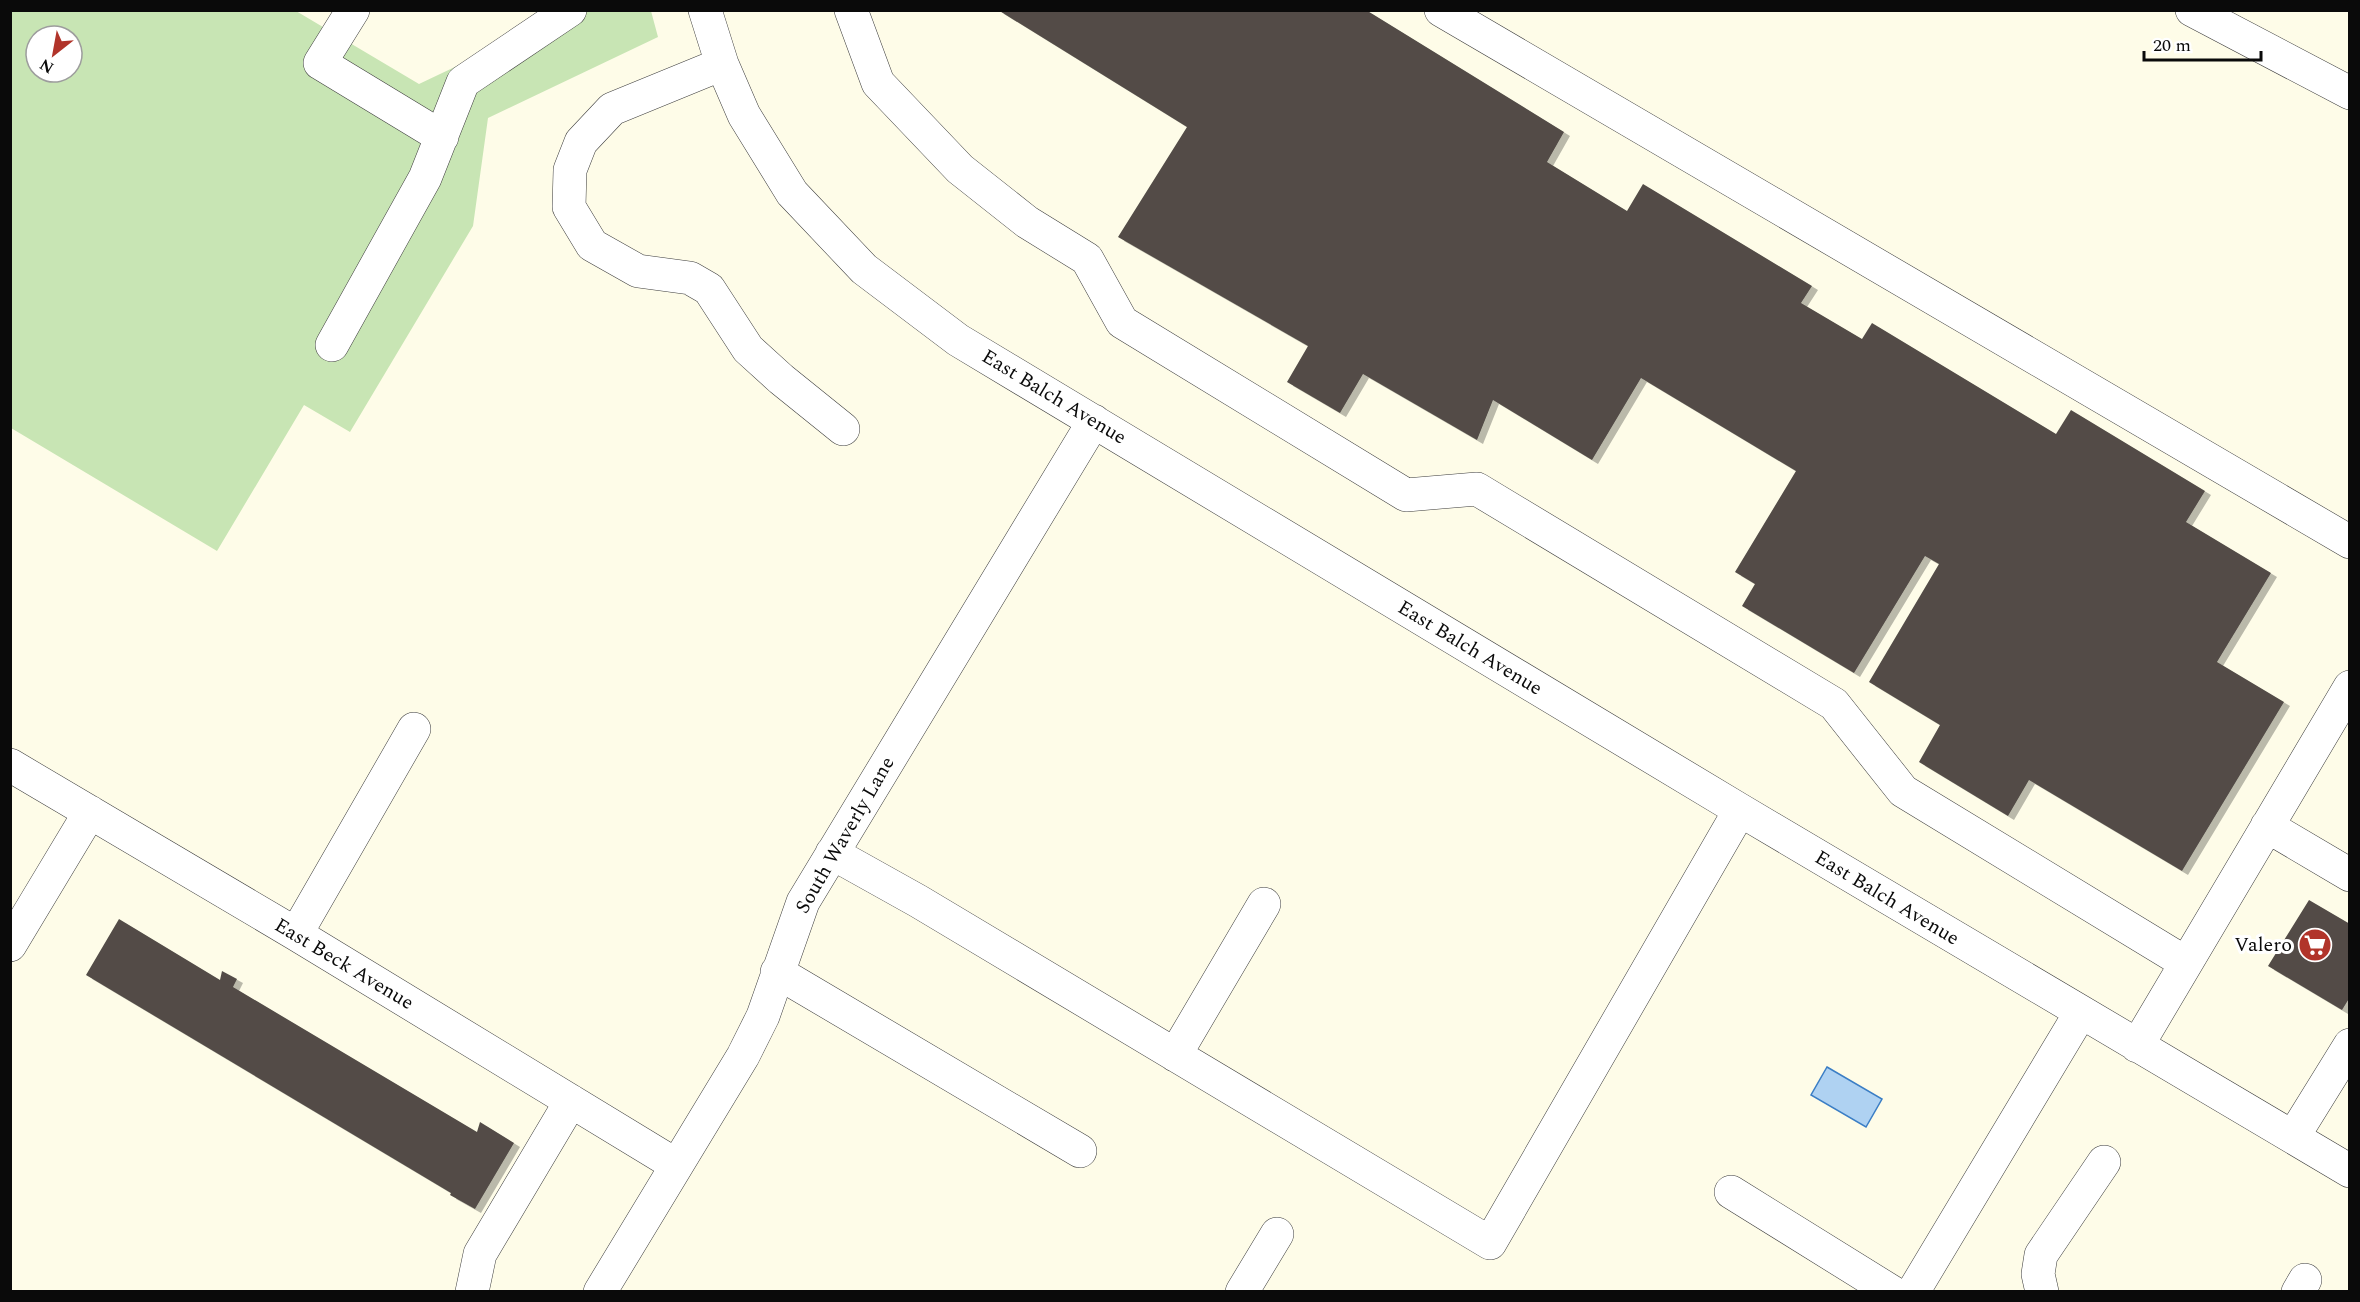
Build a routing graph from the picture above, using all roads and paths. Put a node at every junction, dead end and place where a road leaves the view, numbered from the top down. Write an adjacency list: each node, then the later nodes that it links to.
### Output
1 (353, 10): 9 (street)
2 (570, 10): 9 (street)
3 (705, 10): 7 (street, East Balch Avenue)
4 (851, 10): 25 (street)
5 (1442, 10): 13 (street)
6 (2192, 10): 8 (street)
7 (722, 64): 11 (street, East Balch Avenue); 12 (street)
8 (2349, 93)
9 (442, 137): 10 (street)
10 (332, 345)
11 (1094, 421): 17 (street, East Balch Avenue); 20 (street, South Waverly Lane)
12 (843, 429)
13 (2349, 542)
14 (2349, 687): 19 (street)
15 (414, 729): 23 (street)
16 (10, 765): 18 (street, East Beck Avenue)
17 (1740, 810): 27 (street, East Balch Avenue); 29 (street)
18 (90, 812): 23 (street, East Beck Avenue); 24 (street)
19 (2267, 826): 21 (street); 25 (street)
20 (832, 852): 26 (street, South Waverly Lane); 29 (street)
21 (2349, 875)
22 (1264, 904): 29 (street)
23 (296, 934): 31 (street, East Beck Avenue)
24 (10, 945)
25 (2186, 963): 28 (street)
26 (777, 972): 33 (street); 35 (street, South Waverly Lane)
27 (2081, 1012): 28 (street, East Balch Avenue); 43 (street)
28 (2137, 1046): 32 (street, East Balch Avenue)
29 (1175, 1055)
30 (2347, 1056): 32 (street)
31 (571, 1101): 35 (street, East Beck Avenue); 39 (street)
32 (2293, 1137): 36 (street, East Balch Avenue)
33 (1080, 1151)
34 (2104, 1162): 44 (street)
35 (676, 1165): 40 (street, South Waverly Lane)
36 (2349, 1171)
37 (1731, 1192): 42 (street)
38 (1277, 1234): 41 (street)
39 (472, 1292)
40 (600, 1292)
41 (1242, 1292)
42 (1892, 1292)
43 (1913, 1292)
44 (2042, 1292)

